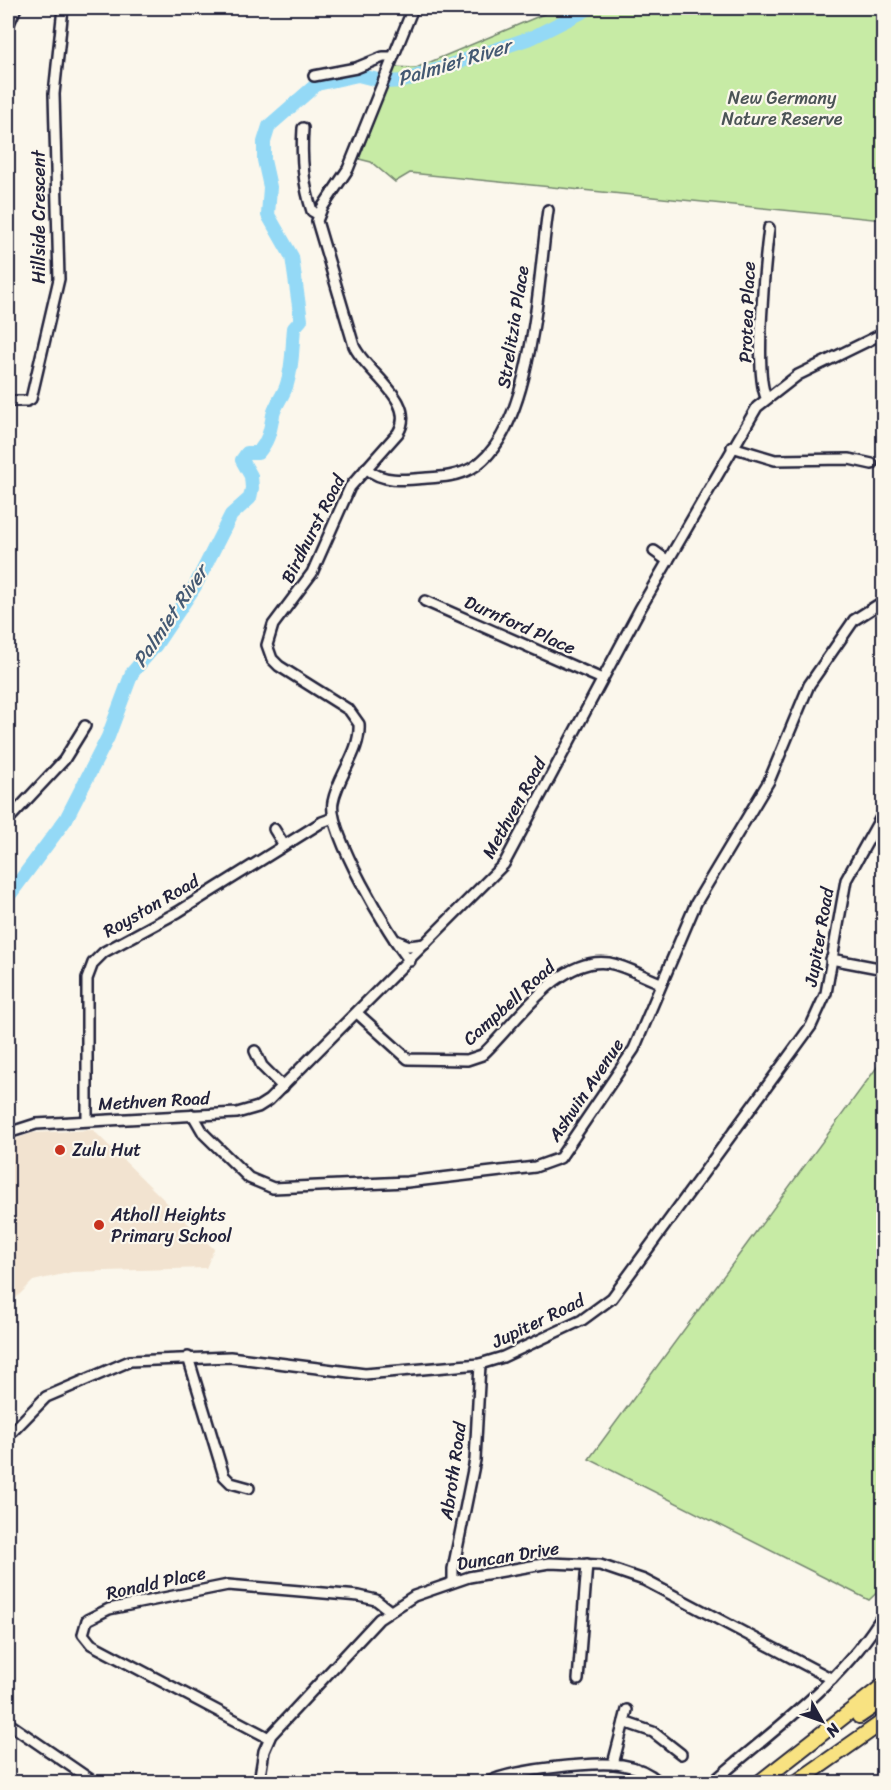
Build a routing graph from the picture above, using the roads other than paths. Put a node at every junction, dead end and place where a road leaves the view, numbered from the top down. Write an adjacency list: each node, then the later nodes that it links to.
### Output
1 (16, 8): 4 (street)
2 (63, 8): 13 (street, Hillside Crescent)
3 (413, 8): 5 (street)
4 (8, 26)
5 (391, 61): 6 (street); 9 (street)
6 (314, 76)
7 (303, 128): 9 (street, Birdhurst Road)
8 (548, 210): 16 (street, Strelitzia Place)
9 (319, 215): 16 (street, Birdhurst Road)
10 (769, 228): 12 (street, Protea Place)
11 (884, 333): 12 (street, Methven Road)
12 (766, 398): 14 (street, Methven Road)
13 (8, 401)
14 (732, 447): 15 (street); 18 (street, Methven Road)
15 (872, 464)
16 (366, 468): 24 (street, Birdhurst Road)
17 (654, 551): 18 (street)
18 (668, 561): 21 (street, Methven Road)
19 (425, 601): 21 (street, Durnford Place)
20 (884, 601): 33 (street, Ashwin Avenue)
21 (602, 679): 29 (street, Methven Road)
22 (84, 726): 25 (street)
23 (884, 812): 30 (street, Jupiter Road)
24 (333, 818): 27 (street, Royston Road); 28 (street, Birdhurst Road)
25 (8, 820)
26 (274, 829): 27 (street)
27 (284, 845): 38 (street, Royston Road)
28 (393, 939): 29 (street); 31 (street, Birdhurst Road)
29 (427, 943): 31 (street, Methven Road)
30 (831, 959): 32 (street); 41 (street, Jupiter Road)
31 (410, 961): 34 (street, Methven Road)
32 (884, 969)
33 (661, 983): 34 (street, Campbell Road); 37 (street, Ashwin Avenue)
34 (357, 1013): 36 (street, Methven Road)
35 (255, 1051): 36 (street)
36 (283, 1087): 37 (street, Methven Road)
37 (193, 1115): 38 (street, Methven Road)
38 (87, 1120): 39 (street, Methven Road)
39 (8, 1133)
40 (188, 1358): 41 (street, Jupiter Road); 42 (street, Jupiter Road); 43 (street)
41 (480, 1365): 45 (street, Abroth Road)
42 (8, 1436)
43 (249, 1488)
44 (587, 1564): 45 (street, Duncan Drive); 48 (street, Duncan Drive); 49 (street)
45 (453, 1581): 46 (street, Duncan Drive)
46 (389, 1610): 57 (street, Duncan Drive); 57 (street, Ronald Place)
47 (884, 1613): 48 (street)
48 (832, 1679): 64 (street)
49 (578, 1680)
50 (884, 1685): 65 (highway)
51 (884, 1699): 65 (highway)
52 (627, 1710): 54 (street)
53 (884, 1721): 66 (highway)
54 (624, 1722): 58 (street); 59 (street)
55 (8, 1723): 60 (street)
56 (884, 1733): 66 (highway)
57 (269, 1738): 61 (street)
58 (681, 1754)
59 (613, 1764): 62 (street); 63 (street)
60 (94, 1782)
61 (259, 1782)
62 (489, 1782)
63 (658, 1782)
64 (713, 1782)
65 (762, 1782)
66 (797, 1782)

